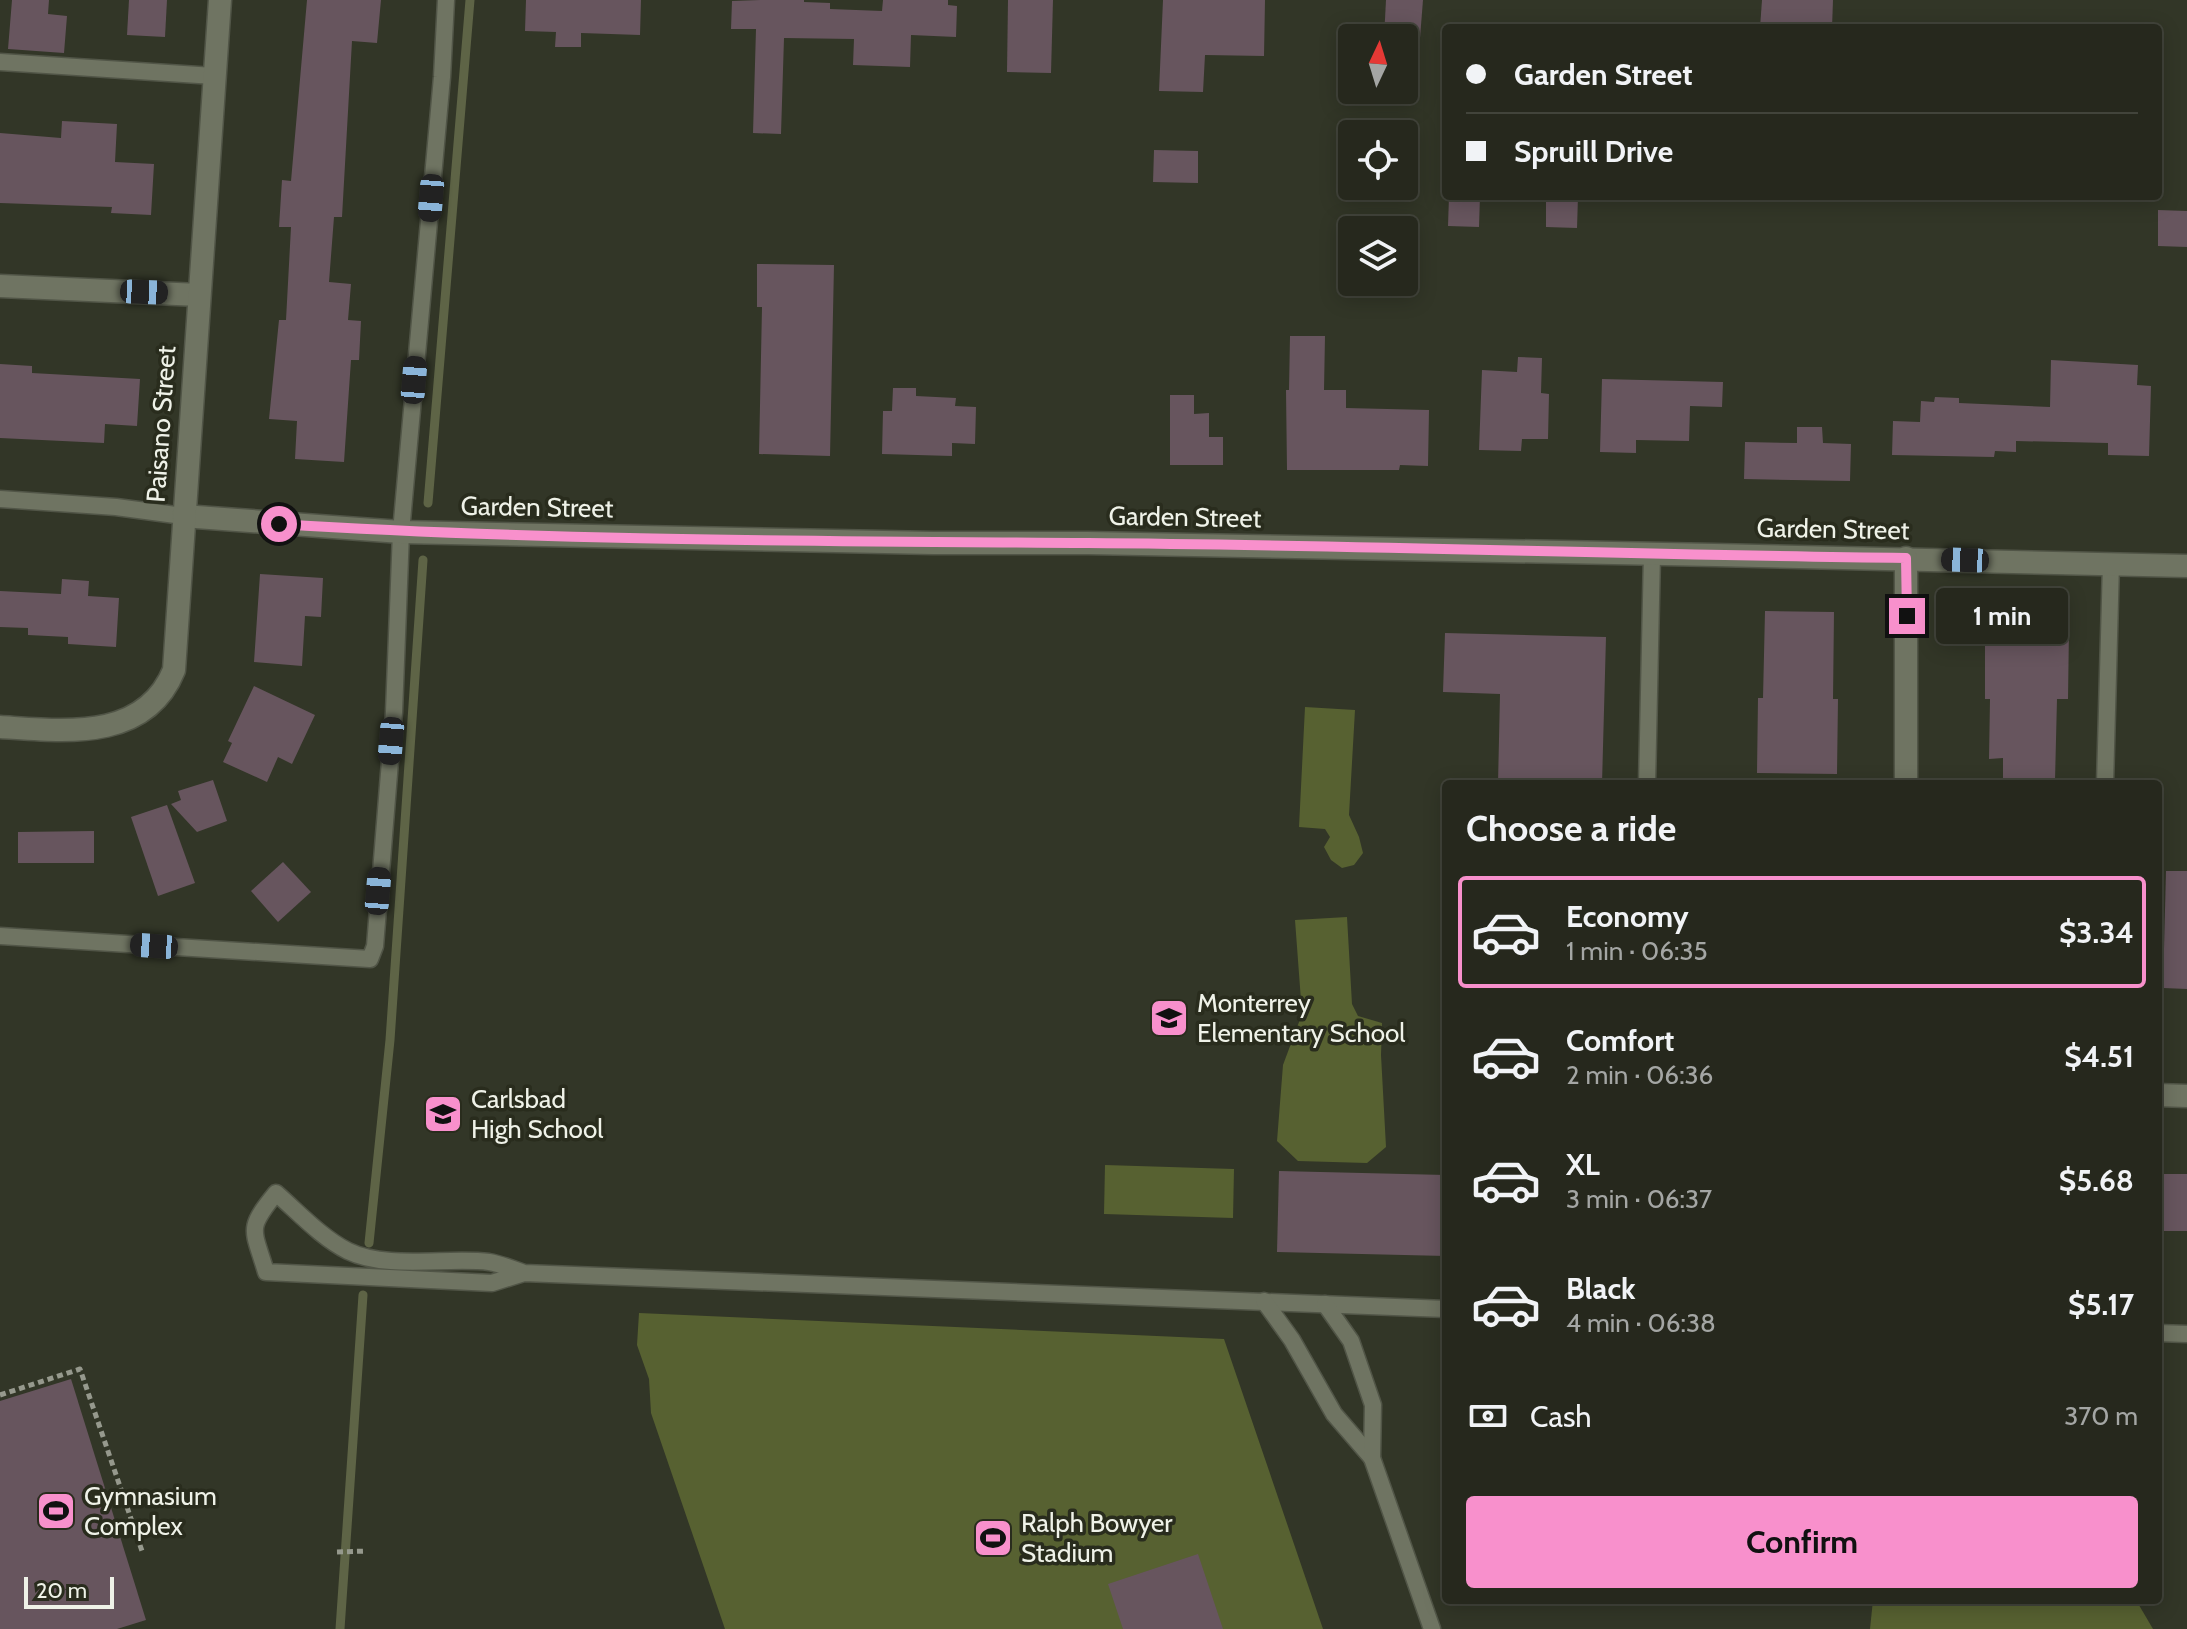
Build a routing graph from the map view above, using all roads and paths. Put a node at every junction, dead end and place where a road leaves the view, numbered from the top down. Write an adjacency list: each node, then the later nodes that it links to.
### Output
1 (220, 0): 4 (street, Paisano Street)
2 (446, 0): 9 (lane)
3 (0, 62): 4 (lane)
4 (214, 76): 6 (street, Paisano Street)
5 (0, 286): 6 (street)
6 (199, 295): 8 (street, Paisano Street)
7 (0, 499): 8 (lane)
8 (183, 516): 9 (street, Garden Street); 14 (street, Paisano Street)
9 (401, 532): 10 (street, Garden Street); 18 (lane)
10 (1652, 554): 11 (street, Garden Street); 15 (lane)
11 (1906, 558): 12 (street, Garden Street); 16 (street)
12 (2111, 563): 13 (street, Garden Street); 17 (lane)
13 (2187, 566)
14 (0, 727)
15 (1647, 780)
16 (1906, 780)
17 (2105, 780)
18 (0, 936)
19 (2162, 1095): 20 (street)
20 (2187, 1096)
21 (524, 1273): 21 (lane); 22 (lane)
22 (1264, 1301): 23 (lane); 28 (lane)
23 (1325, 1304): 24 (lane); 28 (lane)
24 (1442, 1309)
25 (2162, 1333): 26 (lane)
26 (2187, 1334)
27 (0, 1395): 29 (path)
28 (1372, 1458): 32 (lane)
29 (142, 1551)
30 (367, 1551): 31 (path)
31 (337, 1552)
32 (1432, 1629)

